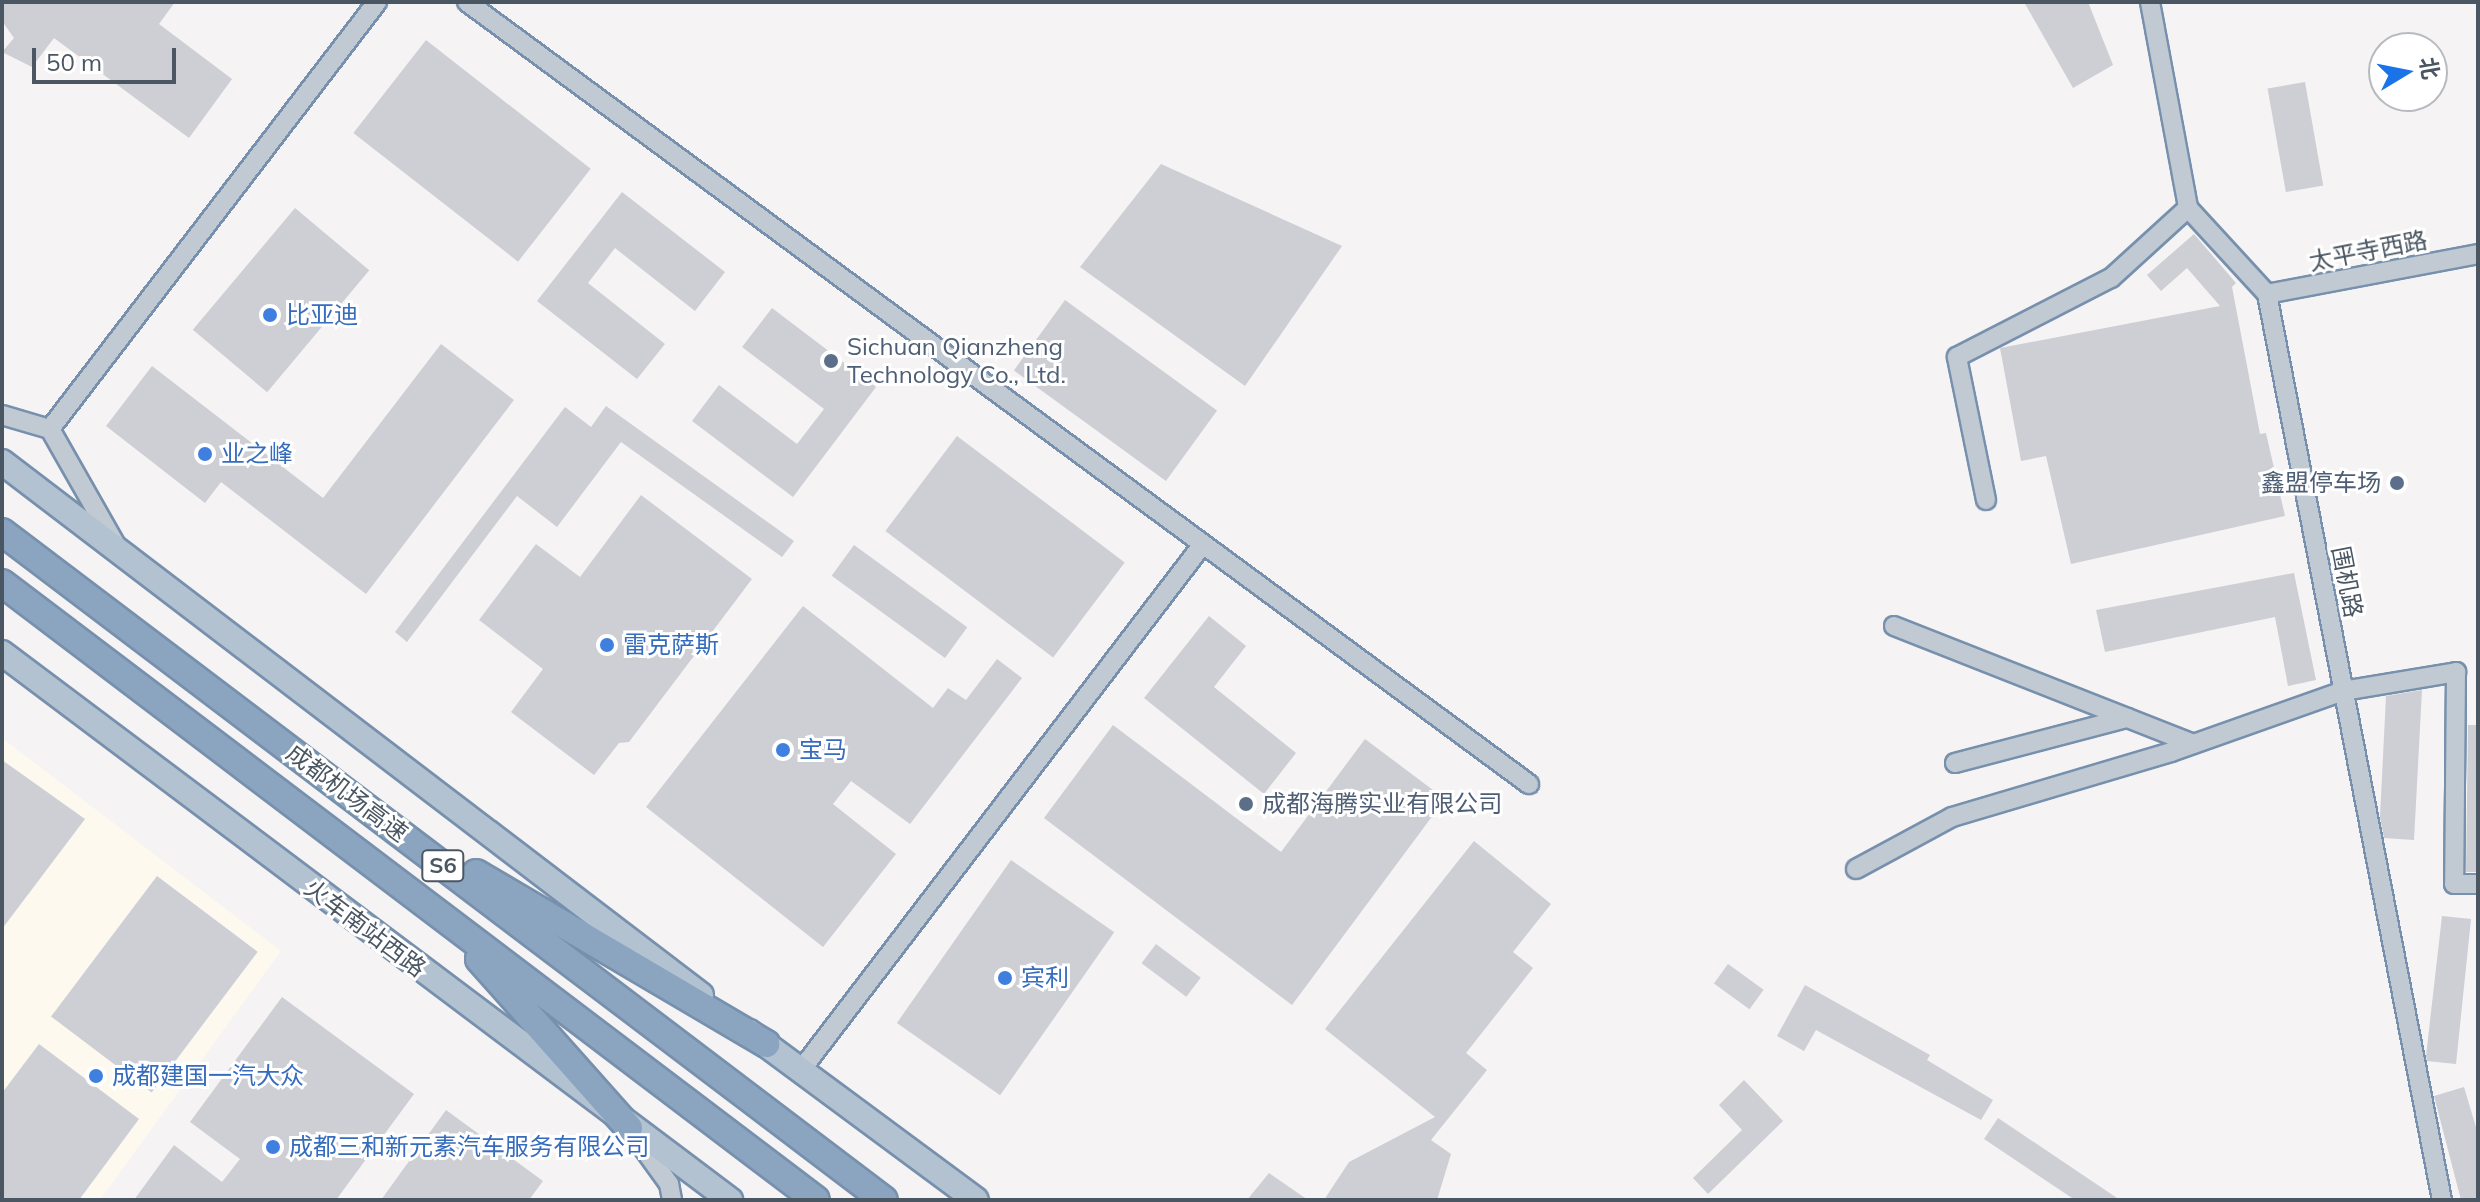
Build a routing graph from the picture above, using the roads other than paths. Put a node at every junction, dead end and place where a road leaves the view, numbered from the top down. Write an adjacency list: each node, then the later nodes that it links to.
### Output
1 (377, 2): 8 (street)
2 (467, 2): 12 (street)
3 (2150, 2): 4 (street)
4 (2188, 208): 6 (street); 10 (street)
5 (2478, 254): 6 (street, 太平寺西路)
6 (2267, 294): 17 (street, 围机路)
7 (2, 415): 8 (street)
8 (50, 429): 13 (street)
9 (2, 462): 13 (main road)
10 (1986, 500)
11 (2, 532): 22 (highway, 成都机场高速 / S6)
12 (1203, 544): 21 (street); 27 (street)
13 (119, 551): 26 (main road)
14 (2, 583): 25 (highway, 成都机场高速 / S6)
15 (1894, 626): 18 (street)
16 (2, 653): 28 (main road, 火车南站西路)
17 (2343, 691): 19 (street); 24 (street); 34 (street, 围机路)
18 (2127, 718): 19 (street); 20 (street)
19 (2193, 744): 23 (street)
20 (1955, 763)
21 (1529, 784)
22 (368, 809): 26 (highway); 32 (highway, 成都机场高速 / S6)
23 (1856, 869)
24 (2478, 884)
25 (442, 917): 28 (highway); 31 (highway, 成都机场高速 / S6)
26 (766, 1044): 27 (main road)
27 (801, 1070): 33 (main road)
28 (629, 1128): 29 (street); 30 (main road, 火车南站西路)
29 (672, 1200)
30 (730, 1200)
31 (816, 1200)
32 (884, 1200)
33 (976, 1200)
34 (2442, 1200)

